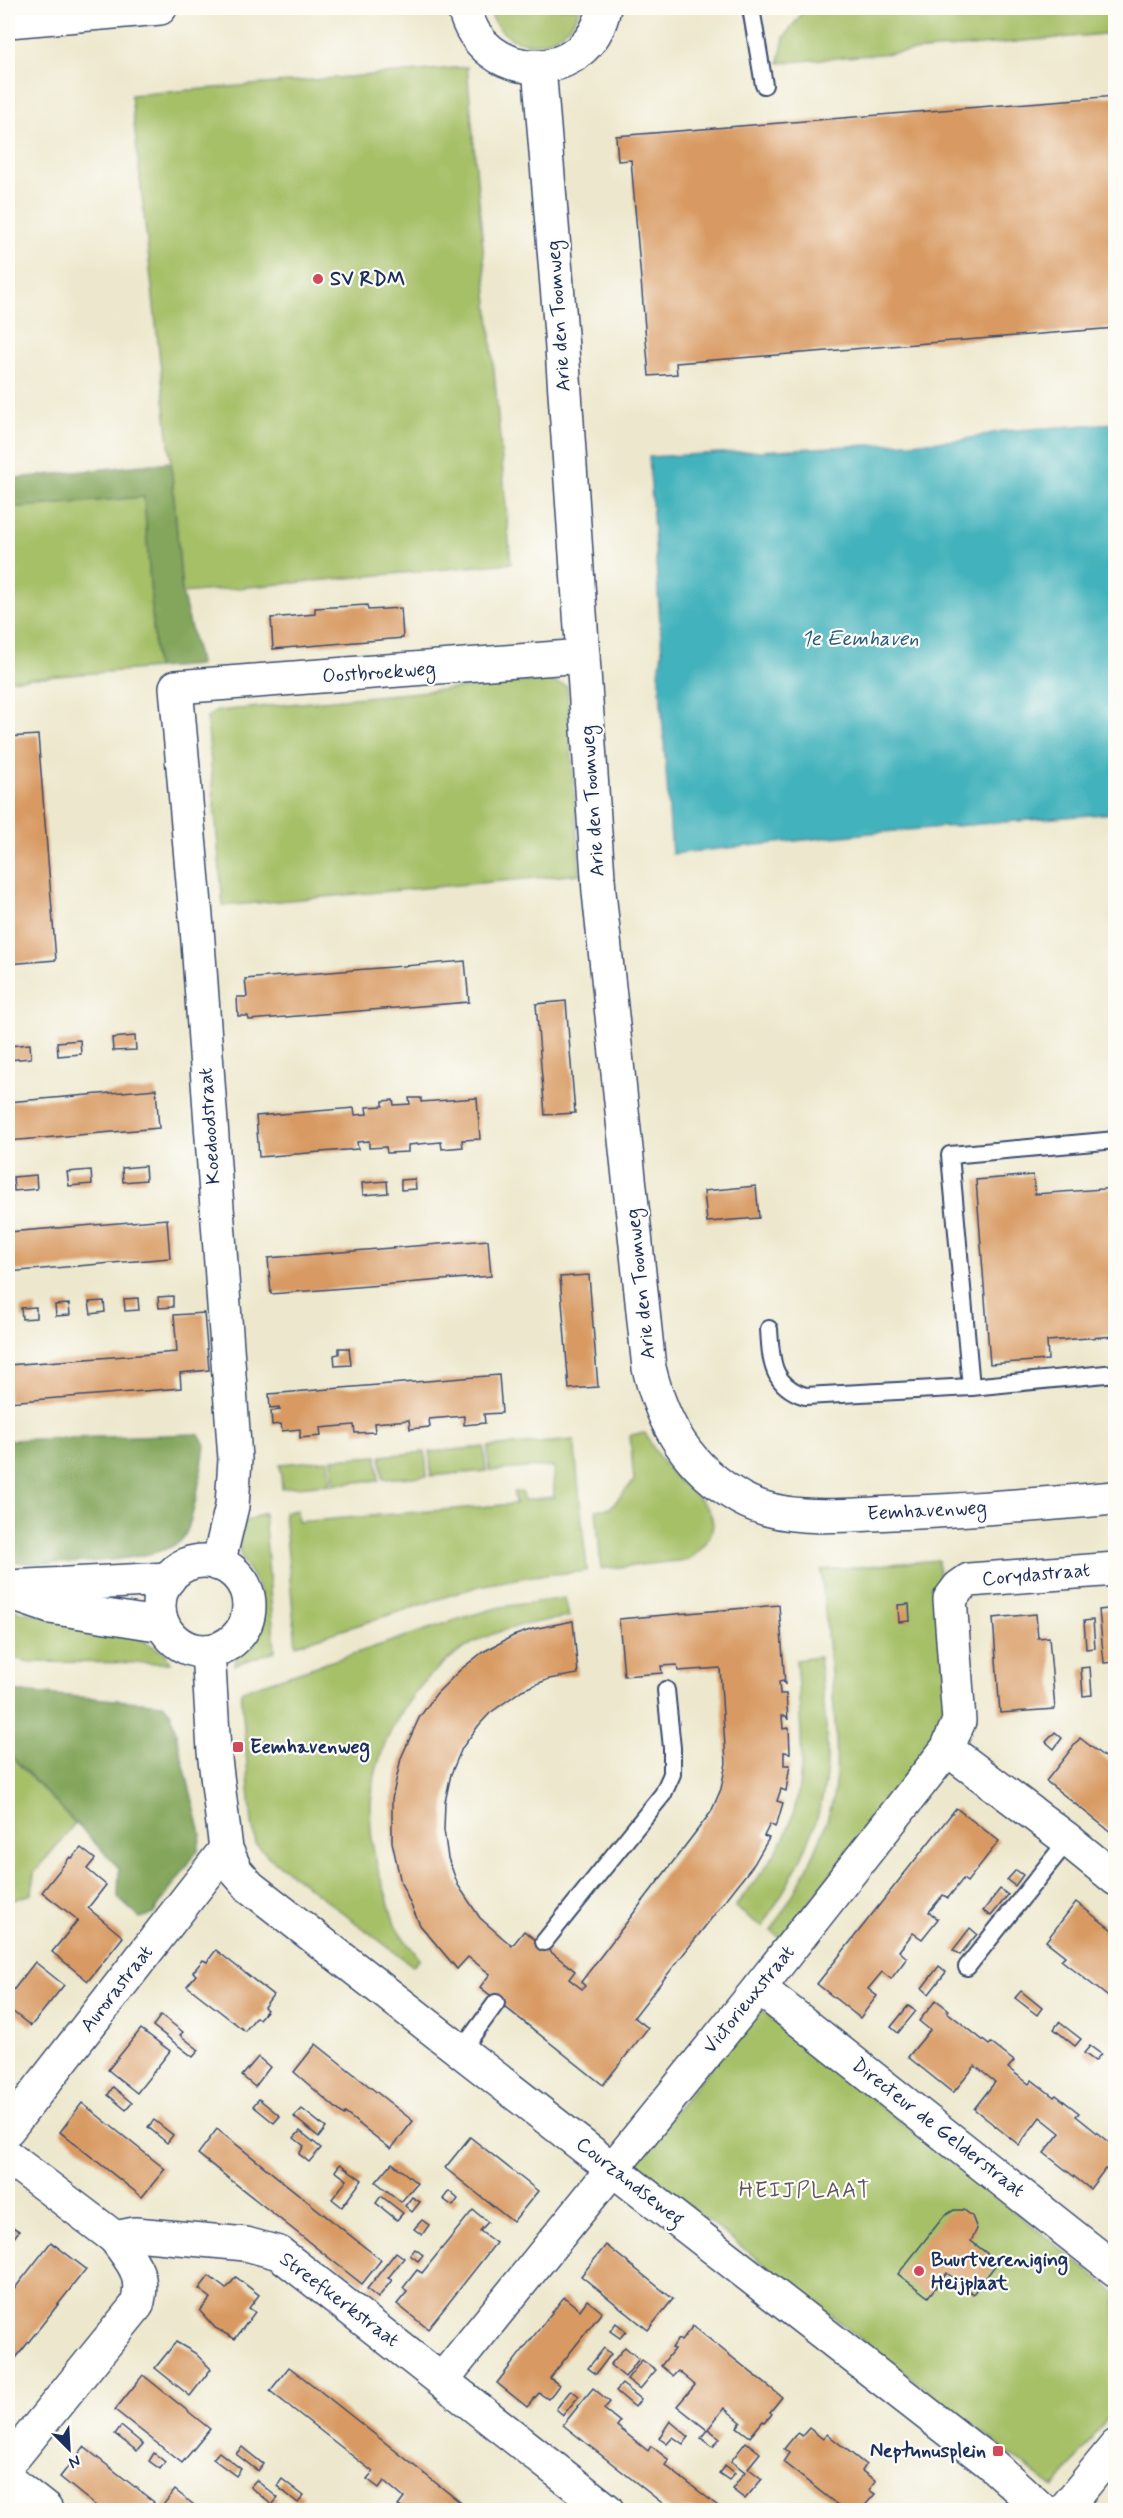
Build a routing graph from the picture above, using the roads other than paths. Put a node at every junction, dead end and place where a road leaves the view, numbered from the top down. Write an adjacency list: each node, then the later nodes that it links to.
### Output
1 (160, 8): 5 (street)
2 (464, 8): 6 (street)
3 (604, 8): 6 (street)
4 (751, 8): 7 (lane)
5 (8, 21)
6 (539, 67): 8 (street, Arie den Toomweg)
7 (764, 85)
8 (583, 656): 9 (street, Oostbroekweg); 15 (street, Arie den Toomweg)
9 (176, 687): 16 (street, Koedoodstraat)
10 (1116, 1140): 13 (lane)
11 (769, 1329): 13 (lane)
12 (1116, 1373): 13 (lane)
13 (970, 1388)
14 (1116, 1498): 15 (street, Eemhavenweg)
15 (741, 1499)
16 (218, 1564): 18 (street); 23 (street)
17 (1116, 1569): 20 (street, Corydastraat)
18 (169, 1579): 19 (street); 22 (street)
19 (8, 1587)
20 (959, 1587): 25 (street, Victorieuxstraat)
21 (8, 1592): 22 (street)
22 (163, 1625): 23 (street)
23 (208, 1651): 27 (street)
24 (666, 1690): 29 (lane)
25 (947, 1749): 26 (street); 31 (street, Victorieuxstraat)
26 (1068, 1840): 28 (street); 30 (lane)
27 (225, 1849): 33 (street, Courzandseweg); 34 (street, Aurorastraat)
28 (1116, 1879)
29 (544, 1942)
30 (967, 1966)
31 (759, 1988): 36 (street, Victorieuxstraat); 38 (street, Directeur de Gelderstraat)
32 (495, 2003): 33 (lane)
33 (461, 2051): 36 (street, Courzandseweg)
34 (8, 2129)
35 (8, 2157): 37 (street)
36 (612, 2169): 39 (street, Victorieuxstraat); 45 (street, Courzandseweg)
37 (115, 2238): 39 (street, Streefkerkstraat); 41 (street)
38 (1116, 2270)
39 (442, 2380): 44 (street, Streefkerkstraat)
40 (1116, 2446): 46 (street)
41 (8, 2464)
42 (8, 2480): 43 (street)
43 (46, 2511)
44 (607, 2511)
45 (1042, 2511)
46 (1064, 2511)

